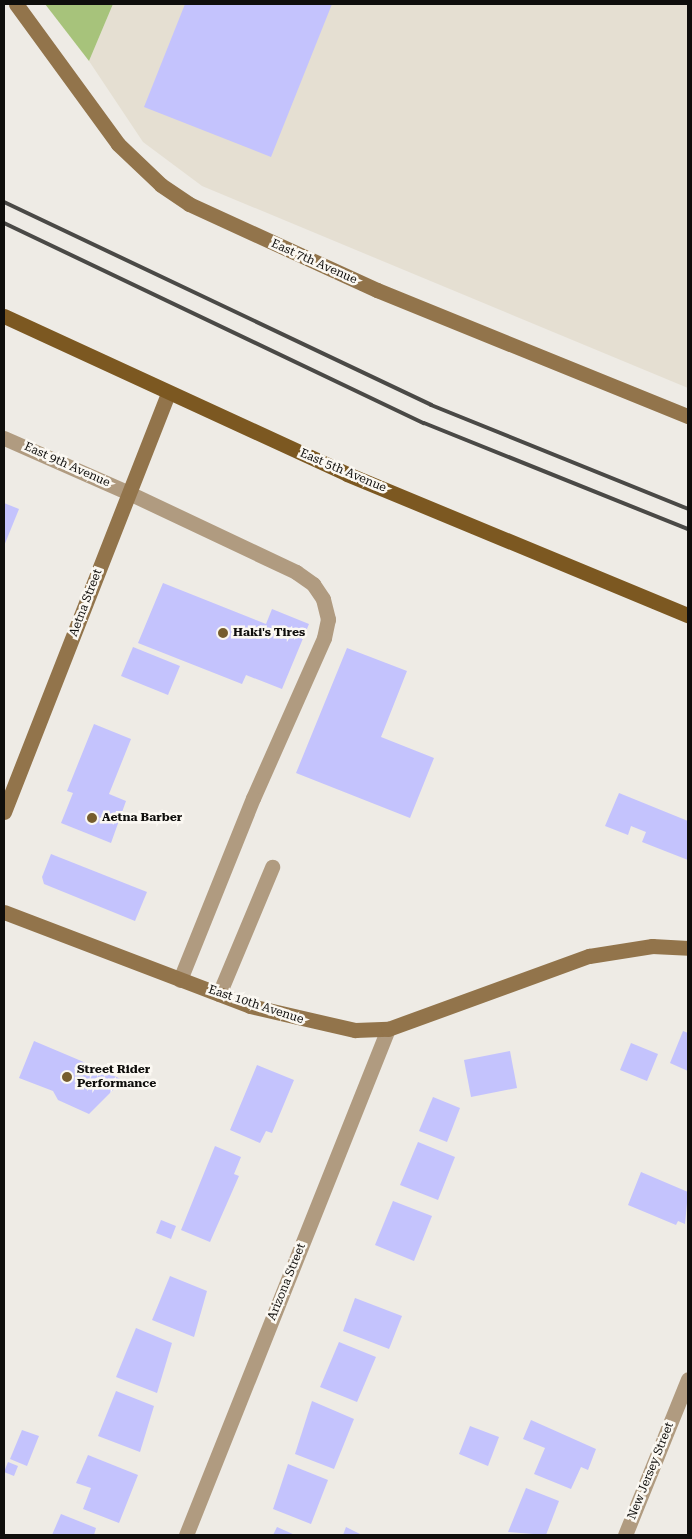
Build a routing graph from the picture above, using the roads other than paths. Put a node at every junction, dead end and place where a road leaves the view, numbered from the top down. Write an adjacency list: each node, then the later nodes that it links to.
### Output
1 (16, 4): 4 (street, East 7th Avenue)
2 (4, 316): 3 (main road, East 5th Avenue)
3 (168, 394): 6 (street, Aetna Street); 7 (main road, East 5th Avenue)
4 (688, 416)
5 (4, 438): 6 (street, East 9th Avenue)
6 (129, 493): 8 (street, Aetna Street); 12 (street, East 9th Avenue)
7 (688, 615)
8 (4, 812)
9 (272, 867): 13 (street)
10 (4, 912): 12 (street, East 10th Avenue)
11 (688, 948): 14 (street, East 10th Avenue)
12 (180, 980): 13 (street, East 10th Avenue)
13 (219, 994): 14 (street, East 10th Avenue)
14 (388, 1029): 16 (street, Arizona Street)
15 (688, 1379): 17 (street, New Jersey Street)
16 (186, 1535)
17 (625, 1535)

